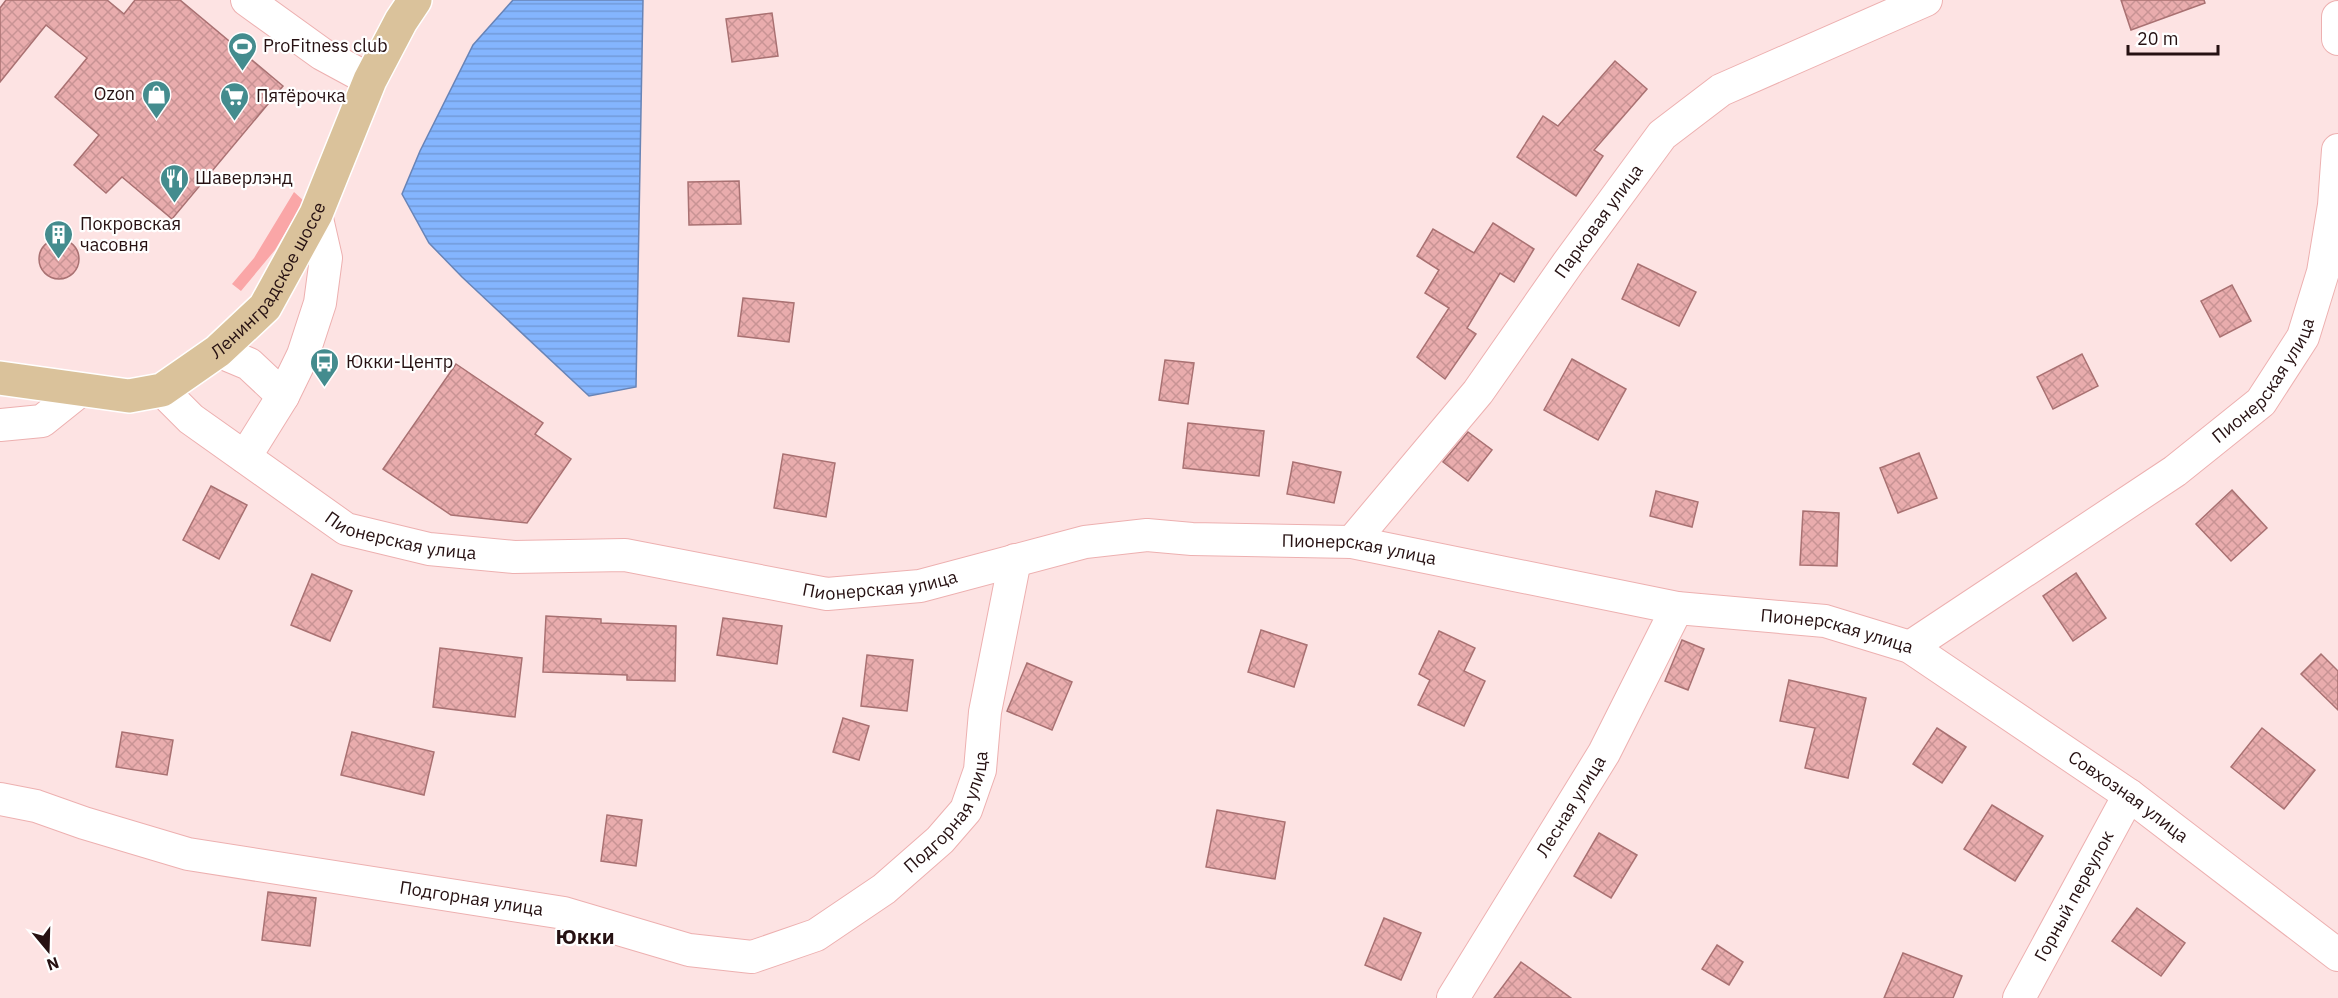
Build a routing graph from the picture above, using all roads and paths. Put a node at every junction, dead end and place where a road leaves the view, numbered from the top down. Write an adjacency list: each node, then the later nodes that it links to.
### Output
1 (247, 0): 6 (street)
2 (415, 0): 6 (main road, Ленинградское шоссе)
3 (1926, 0): 16 (street, Парковая улица)
4 (2338, 17): 5 (street)
5 (2338, 39)
6 (370, 80): 8 (main road, Ленинградское шоссе)
7 (2338, 150): 19 (street, Пионерская улица)
8 (316, 214): 9 (main road, Ленинградское шоссе); 13 (street)
9 (218, 351): 12 (main road, Ленинградское шоссе); 13 (street)
10 (0, 378): 11 (main road, Ленинградское шоссе)
11 (82, 389): 12 (main road, Ленинградское шоссе); 14 (street)
12 (162, 390): 15 (street, Пионерская улица)
13 (283, 396): 15 (street)
14 (0, 424)
15 (245, 457): 17 (street, Пионерская улица)
16 (1352, 542): 17 (street, Пионерская улица); 18 (street, Пионерская улица)
17 (1015, 560): 21 (street, Подгорная улица)
18 (1677, 608): 19 (street, Пионерская улица); 23 (street, Лесная улица)
19 (1910, 647): 20 (street, Совхозная улица)
20 (2129, 795): 22 (street, Совхозная улица); 24 (street, Горный переулок)
21 (0, 799)
22 (2338, 956)
23 (1453, 998)
24 (2019, 998)

